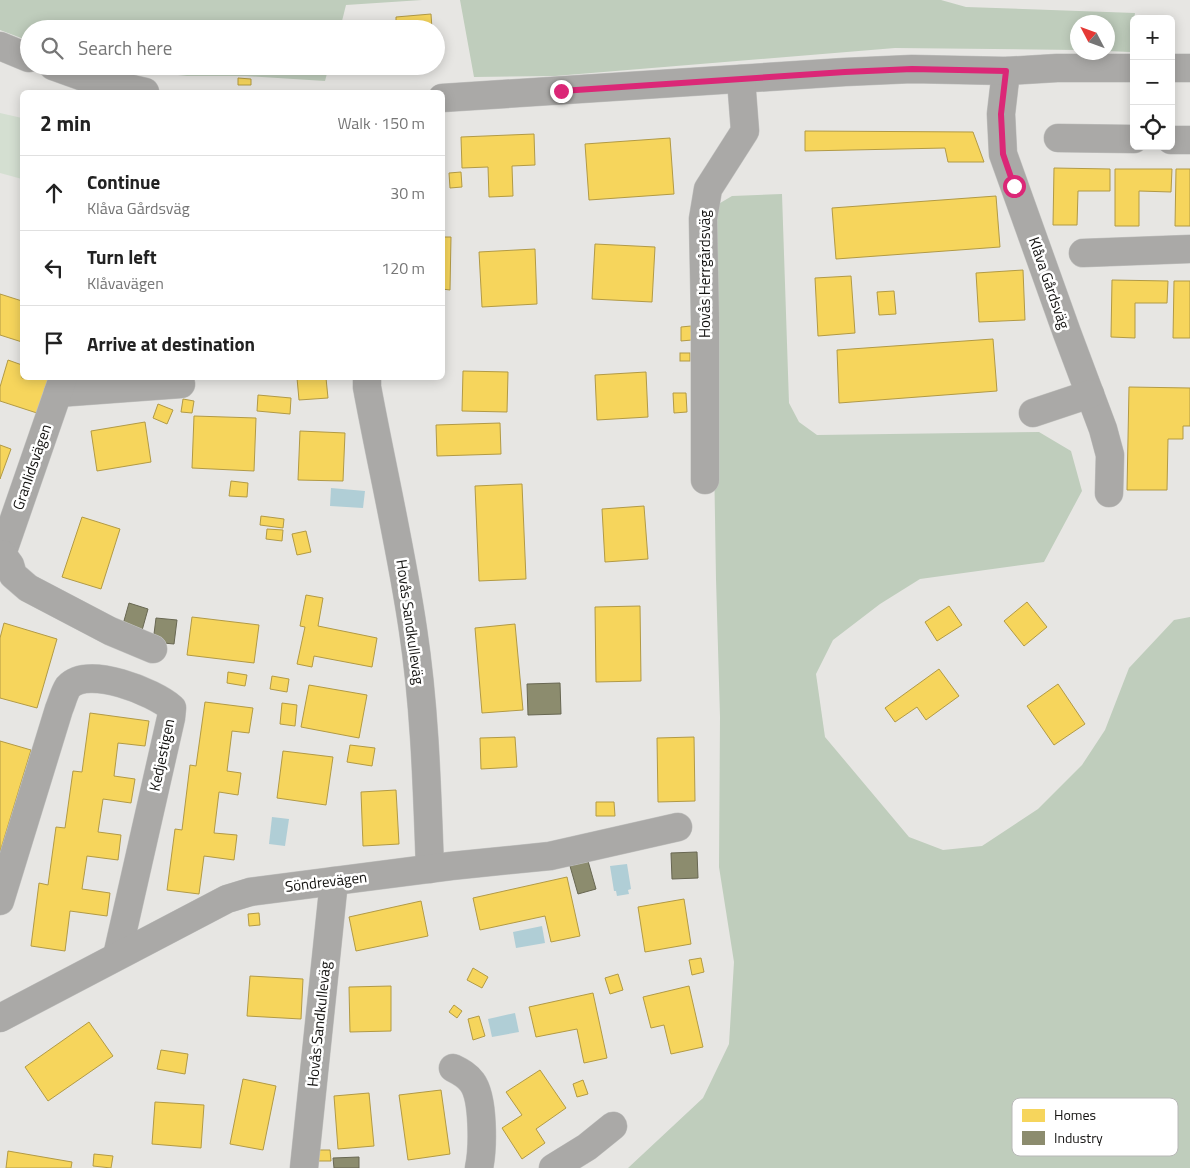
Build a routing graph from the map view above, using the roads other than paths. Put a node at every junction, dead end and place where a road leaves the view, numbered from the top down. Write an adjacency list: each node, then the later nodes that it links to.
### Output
1 (0, 46): 2 (street)
2 (20, 54)
3 (1130, 68): 6 (street)
4 (1175, 68): 5 (street)
5 (1190, 68)
6 (1006, 71): 8 (street); 20 (street, Klåva Gårdsväg)
7 (81, 75): 9 (street)
8 (741, 79): 10 (street); 22 (street, Hovås Herrgårdsväg)
9 (130, 90)
10 (445, 98)
11 (1058, 138): 12 (street)
12 (1130, 139)
13 (1175, 140): 14 (street)
14 (1190, 140)
15 (1190, 249): 16 (street)
16 (1083, 253)
17 (367, 380): 27 (street, Hovås Sandkulleväg)
18 (181, 384): 19 (street)
19 (61, 385): 24 (street, Granlidsvägen)
20 (1090, 394): 21 (street); 23 (street, Klåva Gårdsväg)
21 (1033, 413)
22 (705, 480)
23 (1110, 493)
24 (1, 554): 25 (street)
25 (153, 649)
26 (678, 827): 27 (street, Söndrevägen)
27 (430, 869): 28 (street, Söndrevägen)
28 (334, 881): 30 (street, Söndrevägen); 34 (street, Hovås Sandkulleväg)
29 (0, 901): 30 (street, Kedjestigen)
30 (117, 956): 31 (street, Söndrevägen)
31 (0, 1018)
32 (453, 1068): 35 (street)
33 (612, 1126): 36 (street)
34 (304, 1168)
35 (479, 1168)
36 (553, 1168)

